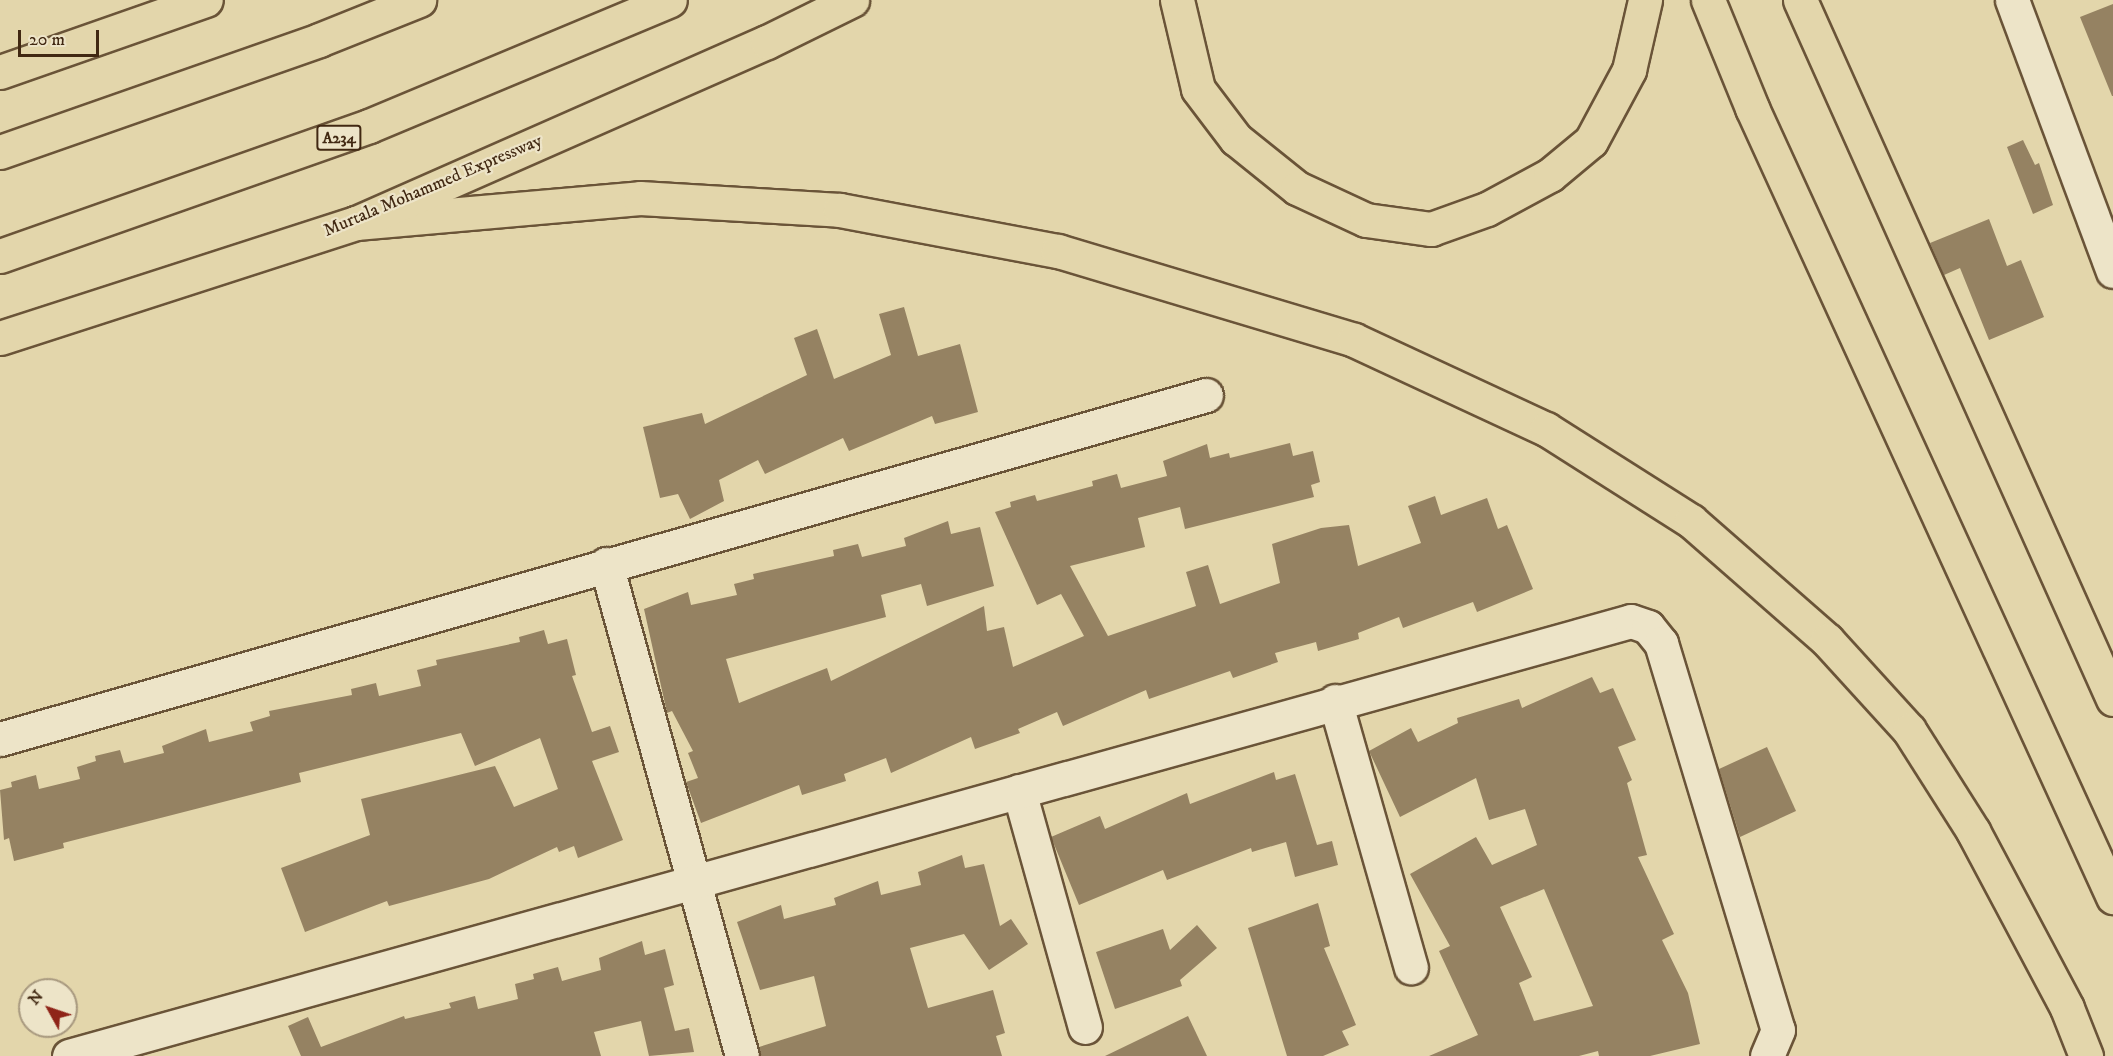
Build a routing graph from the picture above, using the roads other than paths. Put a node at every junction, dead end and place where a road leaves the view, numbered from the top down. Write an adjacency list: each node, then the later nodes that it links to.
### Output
1 (164, 0): 11 (main road)
2 (206, 0): 11 (main road)
3 (419, 0): 13 (main road)
4 (670, 0): 15 (main road, A234)
5 (852, 0): 14 (main road, Murtala Mohammed Expressway)
6 (1177, 0): 7 (main road)
7 (1645, 0)
8 (1708, 0): 25 (main road)
9 (1800, 0): 20 (main road)
10 (2012, 0): 16 (street)
11 (117, 32): 12 (main road)
12 (0, 72)
13 (0, 152)
14 (356, 223): 17 (main road, Murtala Mohammed Expressway); 31 (main road)
15 (0, 256)
16 (2113, 271)
17 (0, 338)
18 (1206, 395): 19 (street)
19 (606, 564): 22 (street); 24 (street)
20 (2113, 699)
21 (1335, 701): 23 (street); 26 (street); 30 (street)
22 (0, 739)
23 (1019, 791): 24 (street); 27 (street)
24 (694, 885): 28 (street); 29 (street)
25 (2113, 897)
26 (1411, 967)
27 (1085, 1027)
28 (69, 1056)
29 (742, 1056)
30 (1767, 1056)
31 (2086, 1056)

